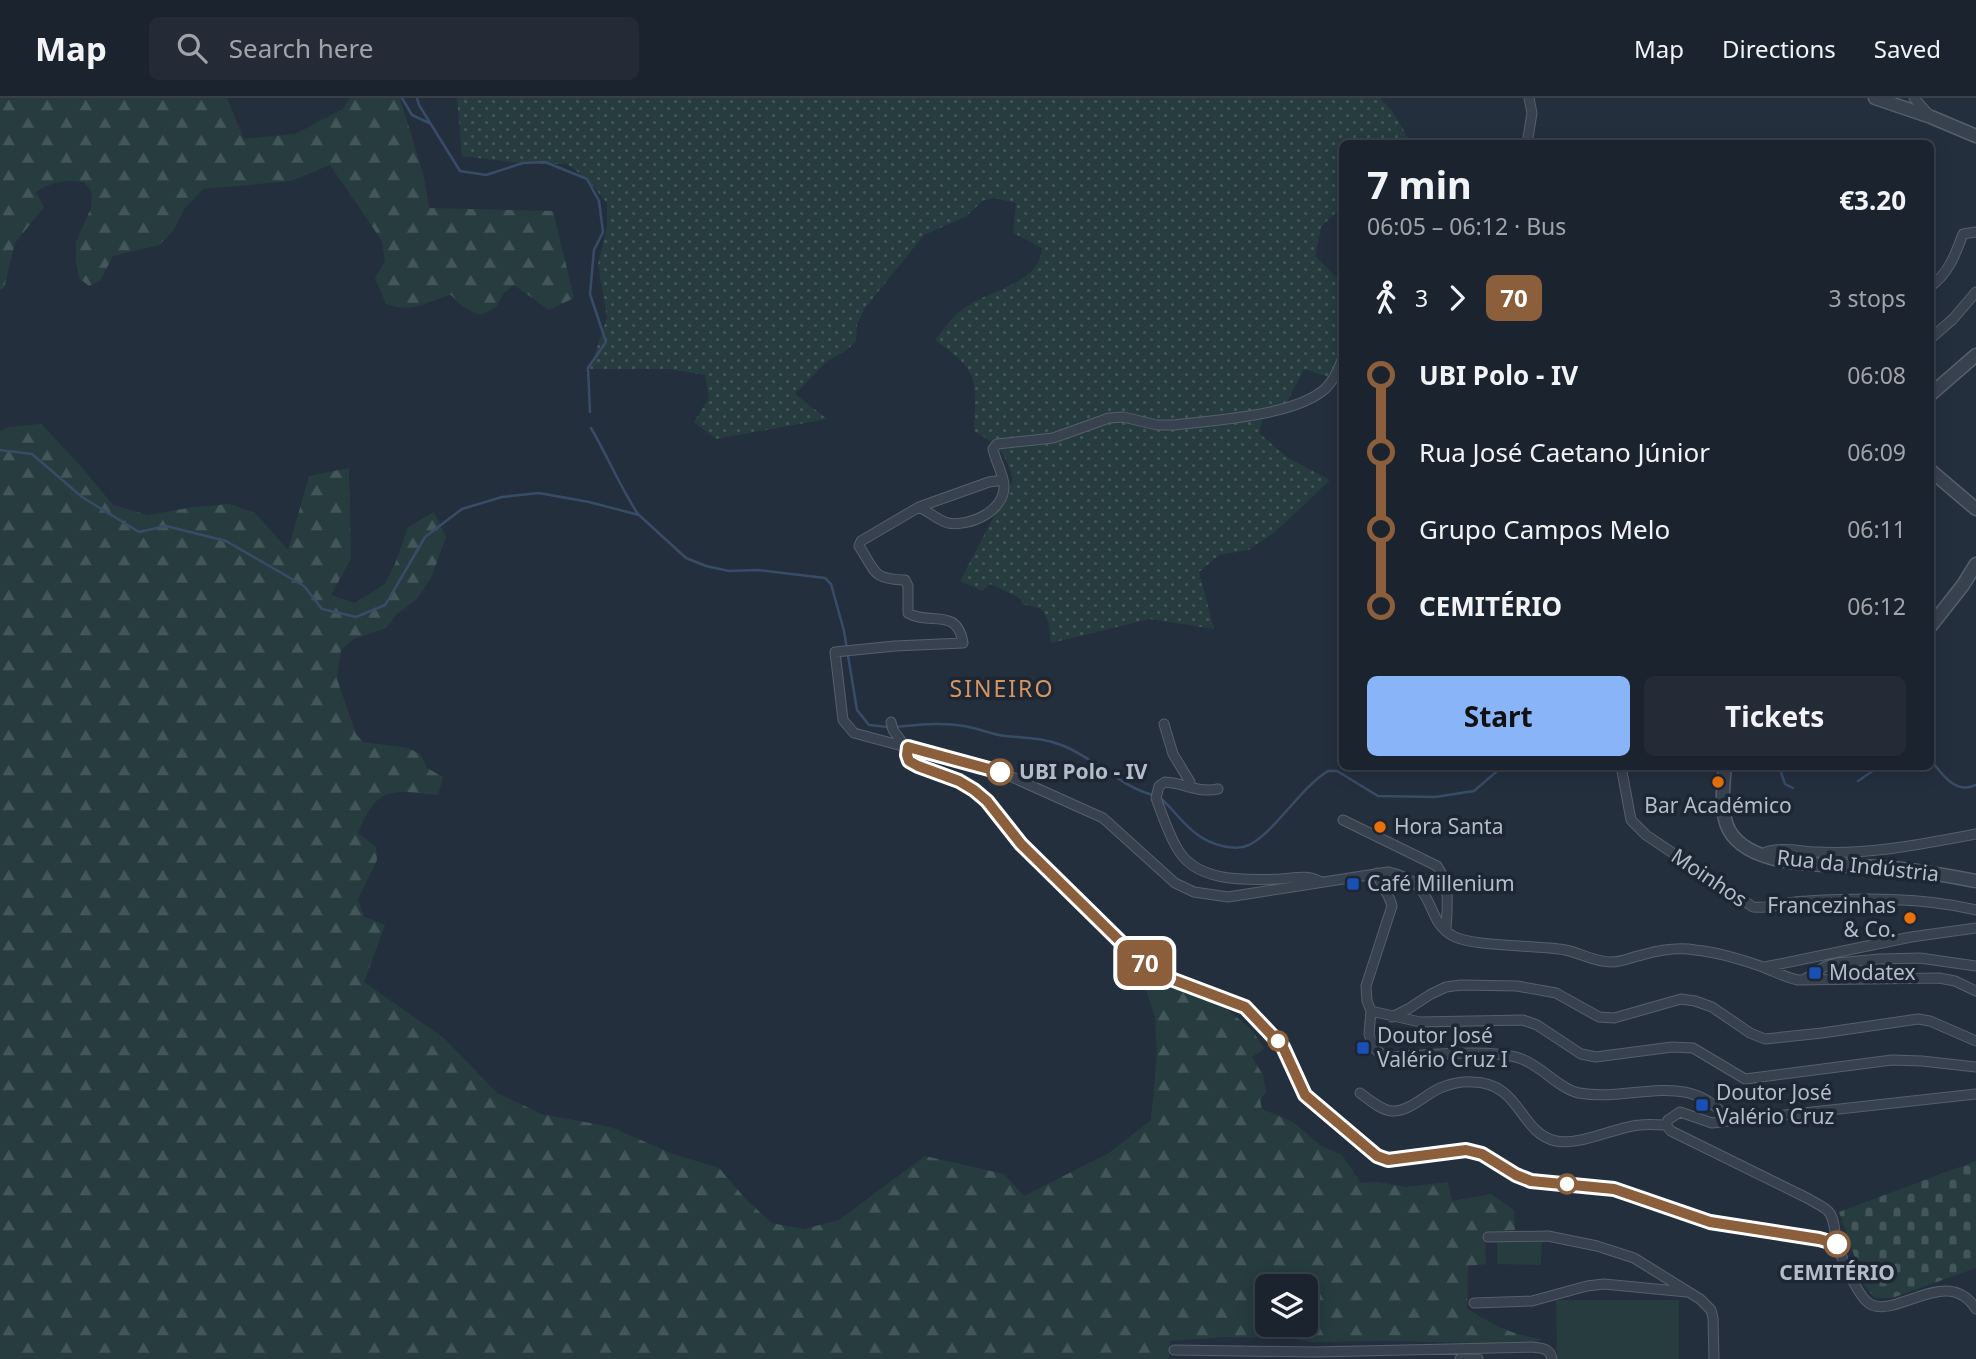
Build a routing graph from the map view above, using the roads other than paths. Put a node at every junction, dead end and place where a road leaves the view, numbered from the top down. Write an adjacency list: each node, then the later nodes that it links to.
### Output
1 (1529, 98): 6 (street)
2 (1875, 98): 4 (street)
3 (1914, 98): 4 (street)
4 (1931, 117): 5 (street)
5 (1976, 136)
6 (1528, 140)
7 (1976, 232): 8 (street)
8 (1934, 284)
9 (1976, 292): 10 (street)
10 (1934, 335)
11 (1976, 355): 13 (street)
12 (1339, 365): 15 (street)
13 (1934, 392)
14 (1934, 473): 17 (street)
15 (1003, 480): 16 (street); 16 (street)
16 (919, 507): 24 (street)
17 (1976, 509)
18 (1976, 564): 20 (street)
19 (1976, 578): 20 (street)
20 (1964, 585): 21 (street)
21 (1934, 622)
22 (1164, 724): 27 (street)
23 (892, 726): 24 (street)
24 (906, 746): 34 (street); 51 (street)
25 (1622, 770): 35 (street, Moinhos)
26 (1725, 770): 31 (street, Rua da Indústria)
27 (1188, 787): 28 (street); 34 (street)
28 (1218, 789)
29 (1343, 820): 37 (street)
30 (1976, 834): 31 (street)
31 (1762, 854): 33 (street, Rua da Indústria)
32 (1377, 873): 34 (street); 37 (street); 42 (street)
33 (1976, 881)
34 (1321, 882)
35 (1976, 910)
36 (1976, 928): 39 (street)
37 (1446, 930): 39 (street)
38 (1976, 966): 40 (street)
39 (1765, 967): 40 (street)
40 (1804, 980): 41 (street)
41 (1976, 991)
42 (1371, 1012): 43 (street); 48 (street)
43 (1391, 1017): 44 (street); 45 (street)
44 (1976, 1041)
45 (1976, 1068)
46 (1360, 1093): 49 (street)
47 (1976, 1094): 48 (street)
48 (1729, 1121): 49 (street)
49 (1667, 1125): 51 (street)
50 (1488, 1237): 52 (street)
51 (1837, 1244): 54 (street)
52 (1689, 1292): 53 (street); 62 (street)
53 (1474, 1303)
54 (1976, 1309)
55 (1445, 1349): 57 (street); 59 (street); 61 (street)
56 (1174, 1350): 58 (street)
57 (1409, 1354): 58 (street)
58 (1362, 1355)
59 (1459, 1359): 60 (street)
60 (1478, 1359)
61 (1552, 1359)
62 (1714, 1359)

